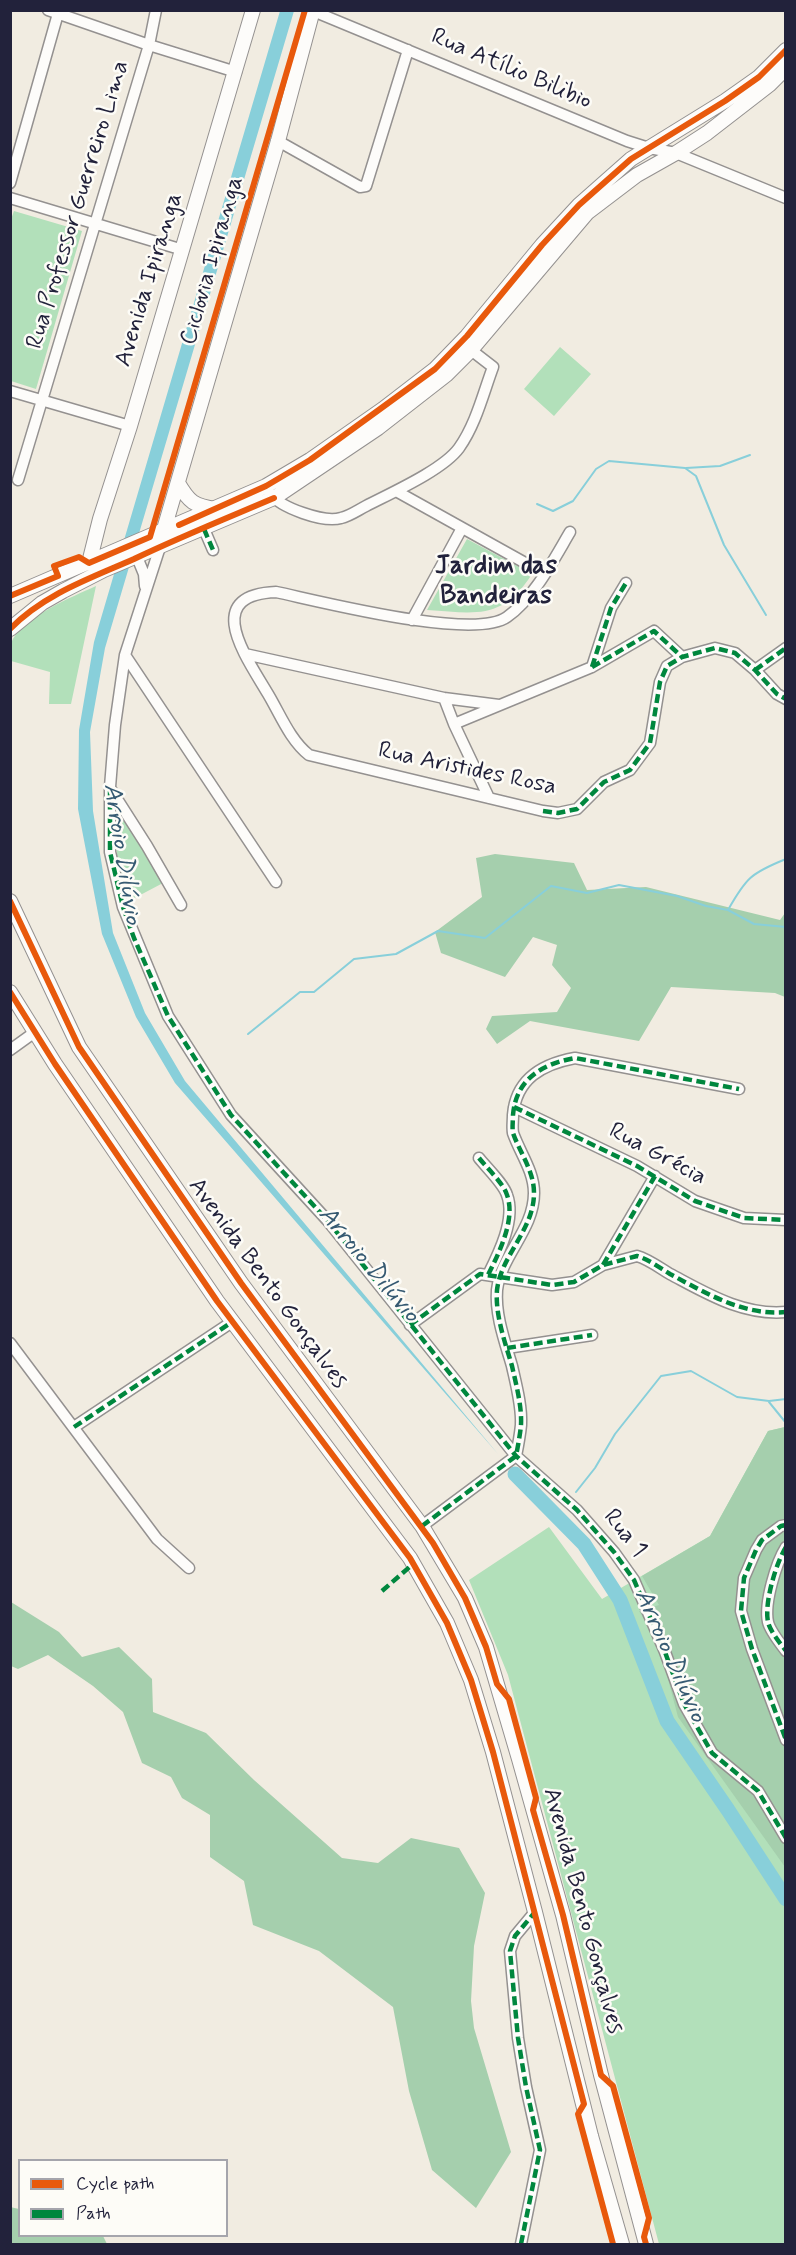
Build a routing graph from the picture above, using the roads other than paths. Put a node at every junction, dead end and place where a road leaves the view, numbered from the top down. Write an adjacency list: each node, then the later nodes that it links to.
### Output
1 (156, 10): 5 (street, Rua Professor Guerreiro Lima)
2 (253, 10): 9 (main road, Avenida Ipiranga)
3 (313, 11): 6 (street, Rua Atílio Bilibio); 10 (main road)
4 (55, 12): 5 (street); 16 (street)
5 (149, 45): 9 (street); 19 (street, Rua Professor Guerreiro Lima)
6 (408, 50): 10 (street); 11 (street, Rua Atílio Bilibio)
7 (786, 50): 12 (main road)
8 (786, 68): 13 (main road)
9 (236, 72): 20 (main road, Avenida Ipiranga)
10 (278, 141): 26 (main road)
11 (627, 141): 12 (street, Rua Atílio Bilibio); 14 (street)
12 (649, 148): 13 (street, Rua Atílio Bilibio); 14 (main road); 15 (main road)
13 (676, 153): 15 (main road); 18 (street, Rua Atílio Bilibio)
14 (632, 159): 28 (main road)
15 (637, 175): 21 (main road)
16 (10, 183)
17 (10, 198): 19 (street)
18 (786, 198)
19 (96, 224): 20 (street); 23 (street, Rua Professor Guerreiro Lima)
20 (183, 250): 24 (main road, Avenida Ipiranga)
21 (471, 350): 27 (street); 28 (main road)
22 (10, 391): 23 (street)
23 (41, 400): 24 (street); 25 (street, Rua Professor Guerreiro Lima)
24 (130, 426): 37 (main road, Avenida Ipiranga)
25 (18, 480)
26 (178, 483): 29 (main road); 32 (main road)
27 (396, 491): 28 (street); 30 (street)
28 (270, 492): 29 (main road); 31 (main road)
29 (216, 509): 32 (main road)
30 (462, 528): 38 (street); 42 (street)
31 (204, 529): 34 (main road); 35 (street)
32 (163, 532): 34 (main road); 37 (main road)
33 (570, 532): 38 (street)
34 (160, 547): 36 (main road); 40 (street)
35 (213, 550)
36 (135, 558): 40 (street); 43 (main road)
37 (89, 562): 41 (main road)
38 (545, 574): 42 (street)
39 (627, 583): 48 (street)
40 (145, 589): 46 (street)
41 (10, 596)
42 (412, 620): 45 (street, Rua Aristides Rosa)
43 (10, 629)
44 (786, 648): 49 (street)
45 (245, 654): 50 (street); 55 (street, Rua Aristides Rosa)
46 (125, 655): 54 (street); 56 (street)
47 (682, 657): 48 (street); 49 (street); 55 (street, Rua Aristides Rosa)
48 (592, 667): 52 (street)
49 (755, 670): 51 (street)
50 (444, 698): 52 (street); 53 (street)
51 (786, 699)
52 (499, 705): 53 (street)
53 (454, 724): 55 (street)
54 (110, 787): 57 (street); 71 (street)
55 (489, 798)
56 (276, 882)
57 (181, 905)
58 (12, 909): 77 (main road, Avenida Bento Gonçalves)
59 (10, 992): 60 (main road, Avenida Bento Gonçalves)
60 (35, 1032): 61 (street); 70 (main road, Avenida Bento Gonçalves)
61 (10, 1050)
62 (739, 1089): 63 (street)
63 (514, 1107): 65 (street, Rua Grécia); 68 (street)
64 (479, 1158): 68 (street)
65 (655, 1176): 66 (street, Rua Grécia); 67 (street)
66 (786, 1220)
67 (603, 1265): 68 (street); 69 (street)
68 (494, 1275): 71 (street); 74 (street)
69 (786, 1312)
70 (232, 1322): 75 (street); 84 (main road, Avenida Bento Gonçalves)
71 (410, 1325): 76 (street)
72 (592, 1335): 74 (street)
73 (10, 1343): 75 (street)
74 (507, 1348): 76 (street)
75 (75, 1427): 80 (street)
76 (516, 1456): 77 (street); 83 (street, Rua 1)
77 (422, 1526): 87 (main road, Avenida Bento Gonçalves)
78 (786, 1526): 82 (street)
79 (786, 1547): 81 (street)
80 (189, 1568)
81 (786, 1651)
82 (786, 1740)
83 (786, 1838)
84 (535, 1912): 85 (street); 86 (main road, Avenida Bento Gonçalves)
85 (521, 2244)
86 (622, 2244)
87 (646, 2244)

